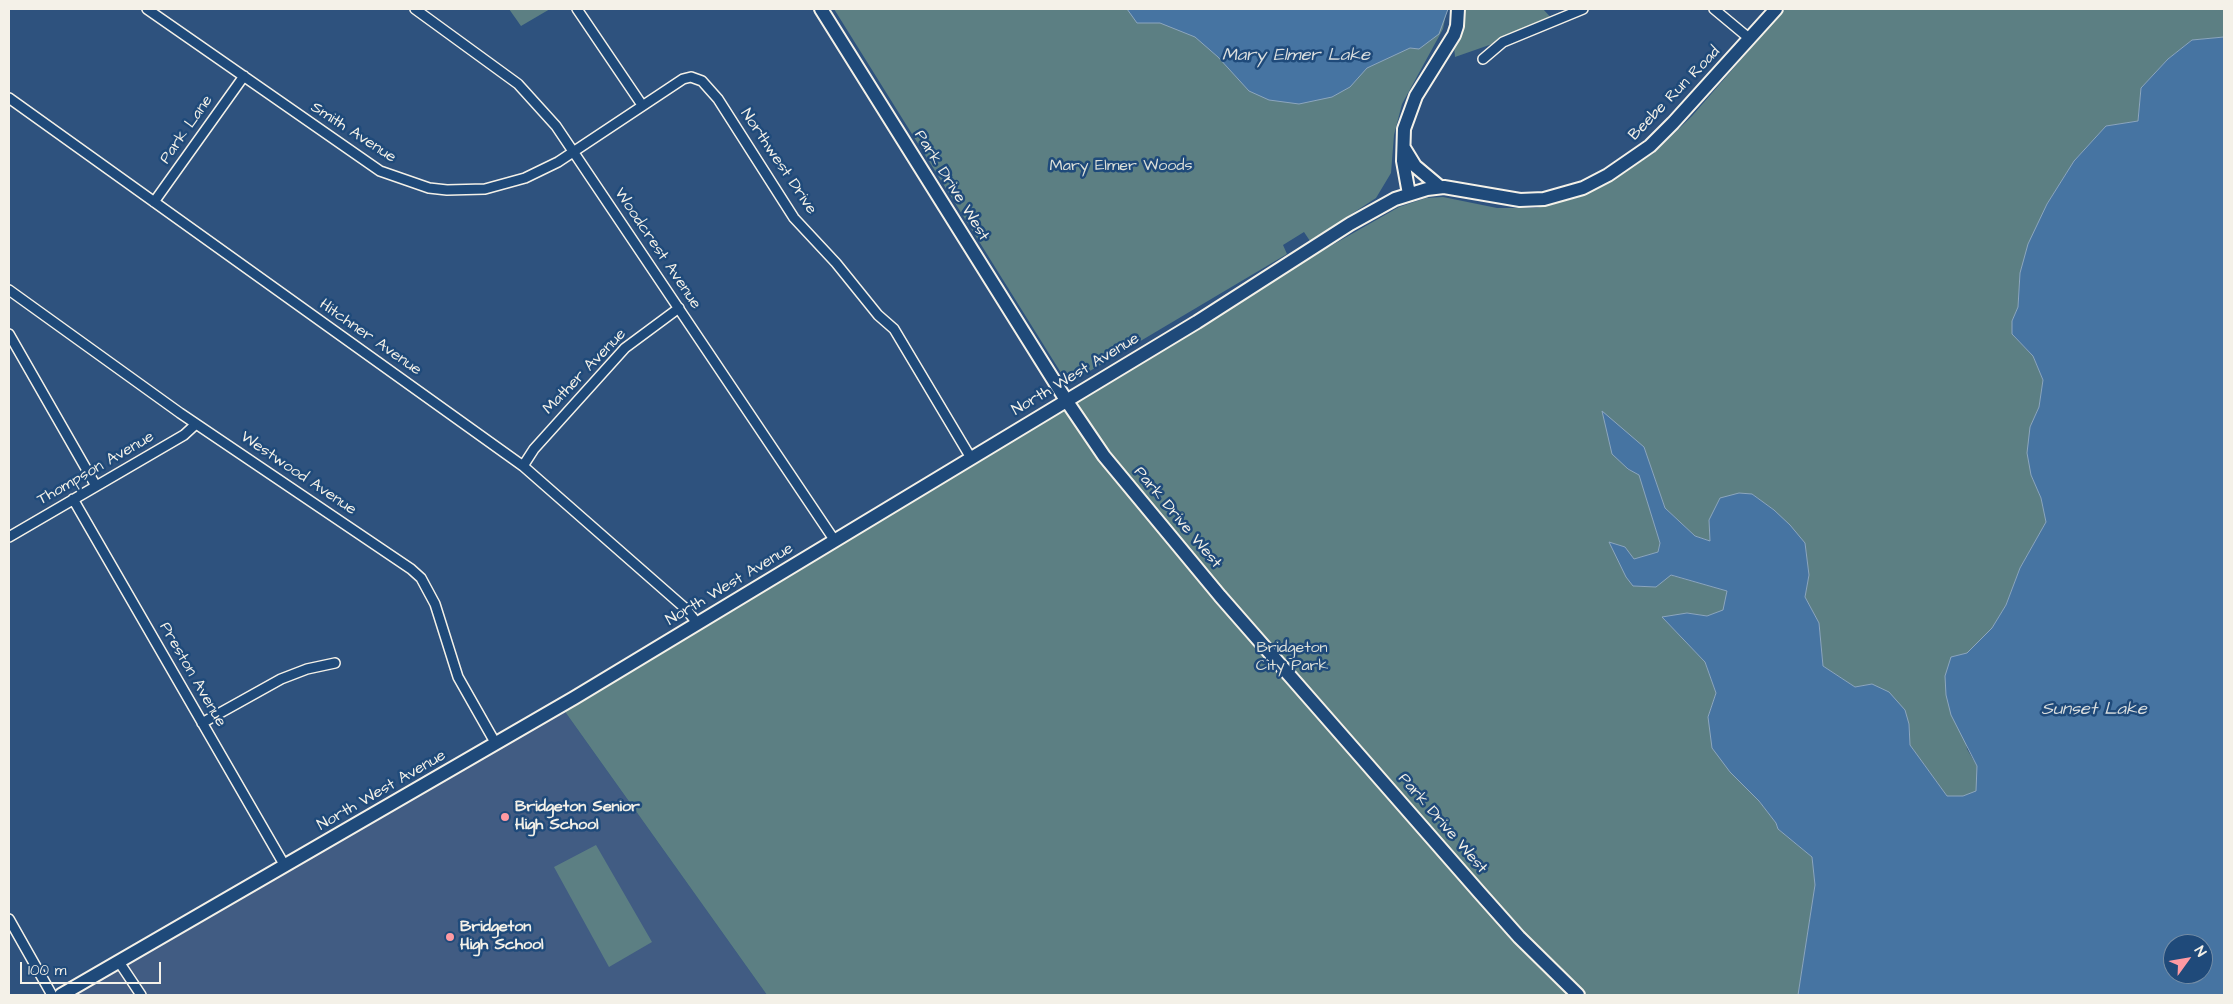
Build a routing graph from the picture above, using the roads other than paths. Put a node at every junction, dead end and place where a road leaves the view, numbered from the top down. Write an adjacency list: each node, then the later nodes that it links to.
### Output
1 (147, 9): 11 (street, Smith Avenue)
2 (415, 9): 15 (street, Woodcrest Avenue)
3 (576, 9): 13 (street)
4 (821, 9): 22 (main road, Park Drive West)
5 (1458, 9): 14 (main road)
6 (1583, 9): 10 (street)
7 (1714, 9): 9 (street)
8 (1776, 9): 9 (main road, Beebe Run Road)
9 (1750, 39): 16 (main road, Beebe Run Road)
10 (1483, 59)
11 (244, 76): 15 (street, Smith Avenue); 18 (street, Park Lane)
12 (9, 98): 18 (street, Hitchner Avenue)
13 (642, 105): 15 (street, Smith Avenue); 24 (street, Northwest Drive)
14 (1402, 146): 16 (main road); 17 (main road)
15 (573, 152): 20 (street, Woodcrest Avenue)
16 (1440, 187): 17 (main road, Beebe Run Road)
17 (1409, 194): 22 (main road, North West Avenue)
18 (154, 202): 25 (street, Hitchner Avenue)
19 (9, 290): 23 (street, Westwood Avenue)
20 (679, 308): 25 (street, Mather Avenue); 29 (street, Woodcrest Avenue)
21 (9, 334): 26 (street)
22 (1066, 400): 24 (main road, North West Avenue); 40 (main road, Park Drive West)
23 (196, 424): 26 (street, Thompson Avenue); 33 (street, Westwood Avenue)
24 (971, 458): 29 (main road, North West Avenue)
25 (523, 466): 30 (street, Hitchner Avenue)
26 (96, 486): 27 (street, Thompson Avenue)
27 (73, 499): 28 (street, Thompson Avenue); 32 (street, Preston Avenue)
28 (9, 537)
29 (835, 541): 30 (main road, North West Avenue)
30 (697, 624): 33 (main road, North West Avenue)
31 (335, 663): 32 (street)
32 (202, 723): 34 (street, Preston Avenue)
33 (496, 744): 34 (main road, North West Avenue)
34 (285, 866): 36 (main road, North West Avenue)
35 (9, 919): 37 (street)
36 (119, 962): 38 (main road, North West Avenue); 39 (street)
37 (52, 995)
38 (61, 995)
39 (141, 995)
40 (1578, 995)

